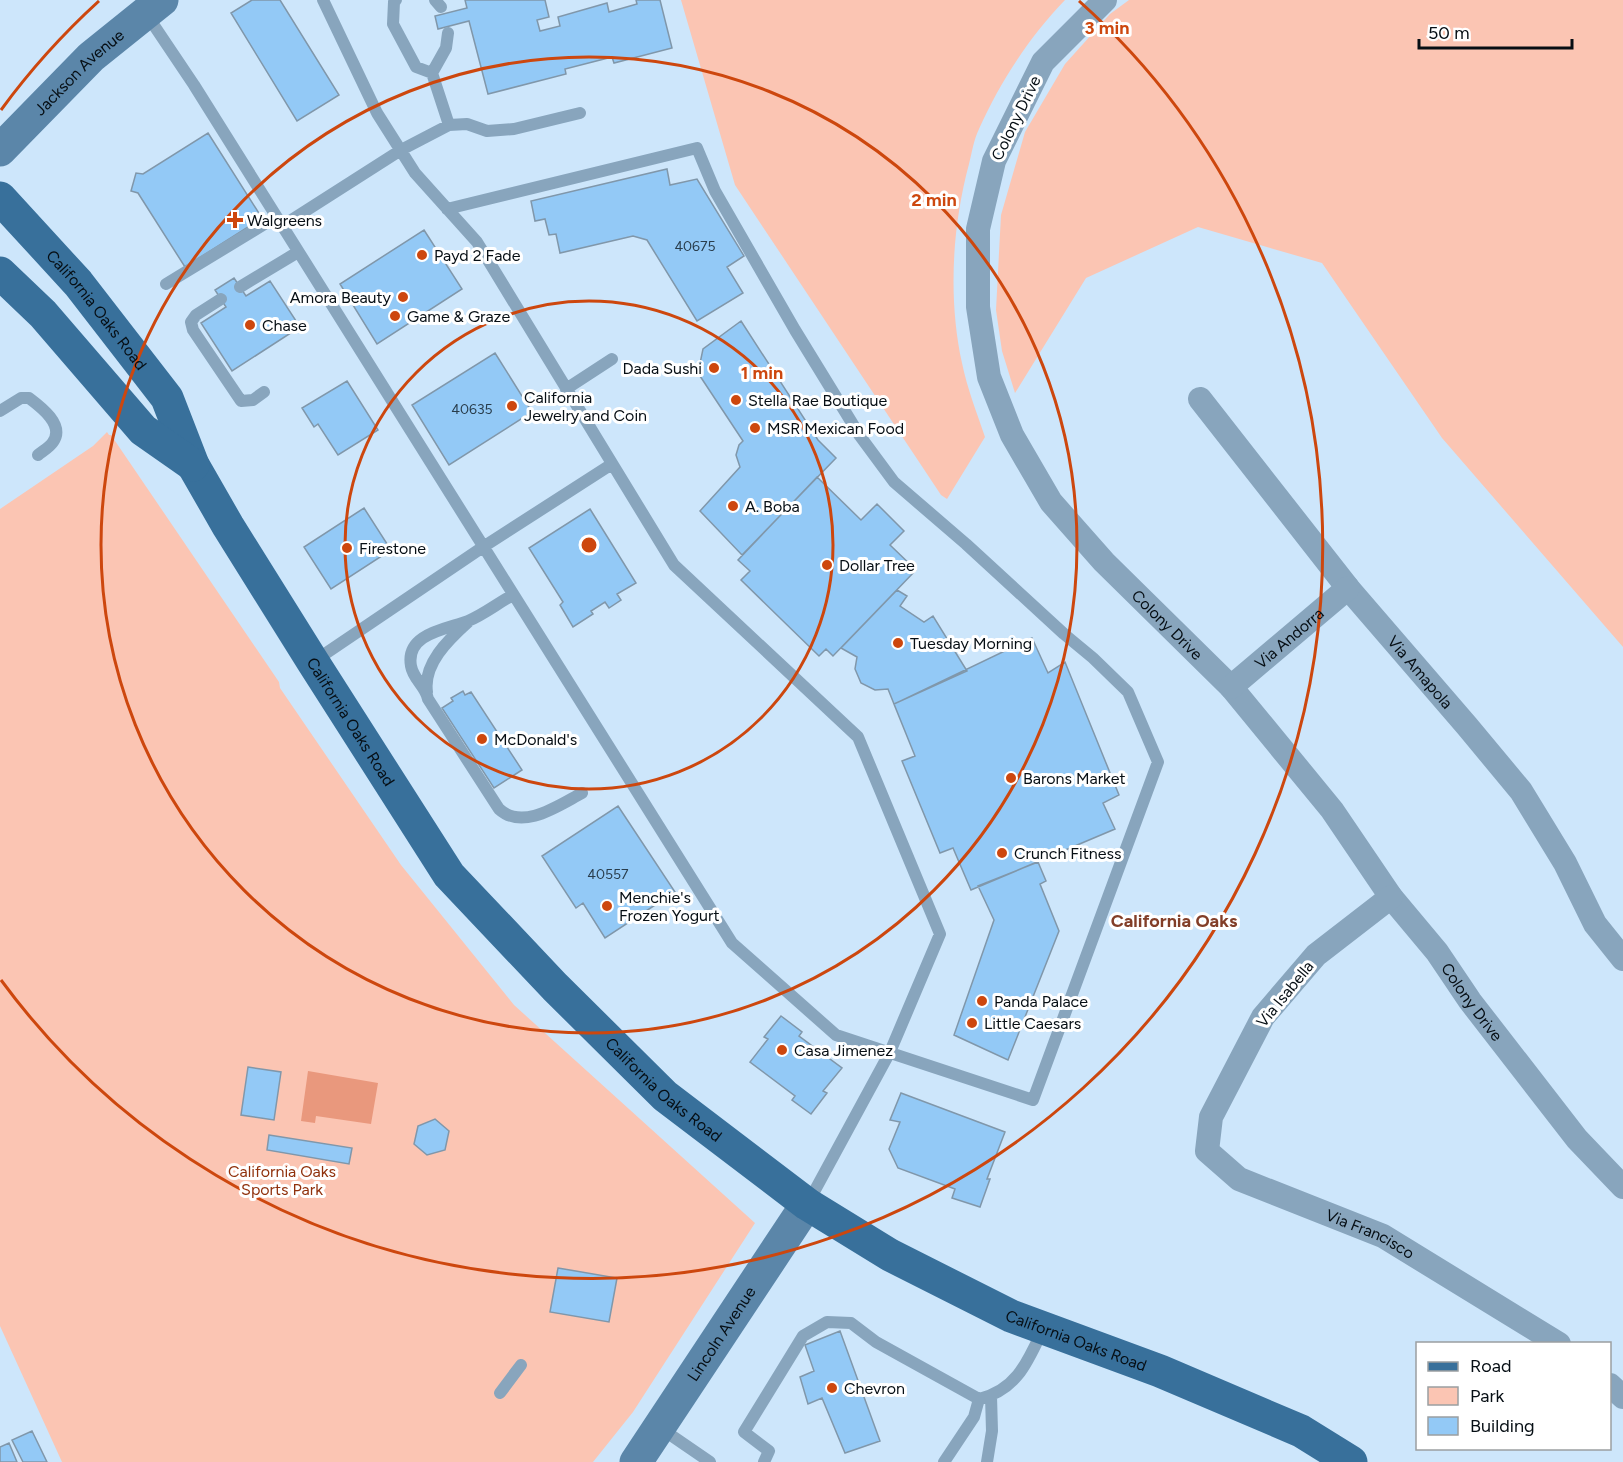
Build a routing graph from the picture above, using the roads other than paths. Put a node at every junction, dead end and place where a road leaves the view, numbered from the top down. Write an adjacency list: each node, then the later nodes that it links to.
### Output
1 (323, 0): 10 (lane)
2 (396, 0): 6 (lane)
3 (1105, 0): 32 (street, Colony Drive)
4 (153, 6): 9 (street, Jackson Avenue); 13 (lane)
5 (448, 33): 6 (lane)
6 (432, 73): 8 (lane)
7 (580, 114): 8 (lane)
8 (449, 125): 10 (lane)
9 (0, 150)
10 (401, 150): 12 (lane); 13 (lane)
11 (0, 198): 26 (main road, California Oaks Road)
12 (447, 209): 20 (lane); 37 (lane)
13 (279, 222): 14 (lane); 16 (lane)
14 (298, 252): 17 (lane); 27 (lane)
15 (0, 273): 26 (main road, California Oaks Road)
16 (166, 284)
17 (240, 287)
18 (221, 299): 21 (lane)
19 (612, 359): 20 (lane)
20 (566, 389): 25 (lane)
21 (264, 393)
22 (1200, 399): 28 (street, Via Amapola)
23 (0, 411): 24 (lane)
24 (38, 454)
25 (612, 464): 27 (lane); 37 (lane)
26 (193, 465): 31 (main road, California Oaks Road)
27 (483, 547): 29 (lane); 31 (lane)
28 (1348, 588): 32 (street, Via Andorra); 36 (street, Via Amapola)
29 (513, 595): 30 (lane); 37 (lane)
30 (469, 621): 33 (lane); 33 (lane)
31 (313, 662): 40 (main road, California Oaks Road)
32 (1231, 687): 35 (street, Colony Drive)
33 (427, 693): 34 (lane)
34 (582, 793)
35 (1391, 897): 38 (street, Via Isabella); 39 (street, Colony Drive)
36 (1623, 959)
37 (890, 1052): 40 (lane)
38 (1211, 1117): 42 (street, Via Francisco)
39 (1623, 1187)
40 (807, 1204): 41 (main road, California Oaks Road); 48 (street, Lincoln Avenue)
41 (1044, 1328): 46 (lane); 54 (main road, California Oaks Road)
42 (1556, 1342)
43 (521, 1365): 45 (lane)
44 (1611, 1386): 47 (street)
45 (500, 1393)
46 (985, 1397): 51 (lane); 52 (lane); 53 (lane)
47 (1623, 1397)
48 (660, 1427): 49 (street, Lincoln Avenue); 50 (lane)
49 (636, 1462)
50 (710, 1462)
51 (764, 1462)
52 (944, 1462)
53 (987, 1462)
54 (1351, 1462)

